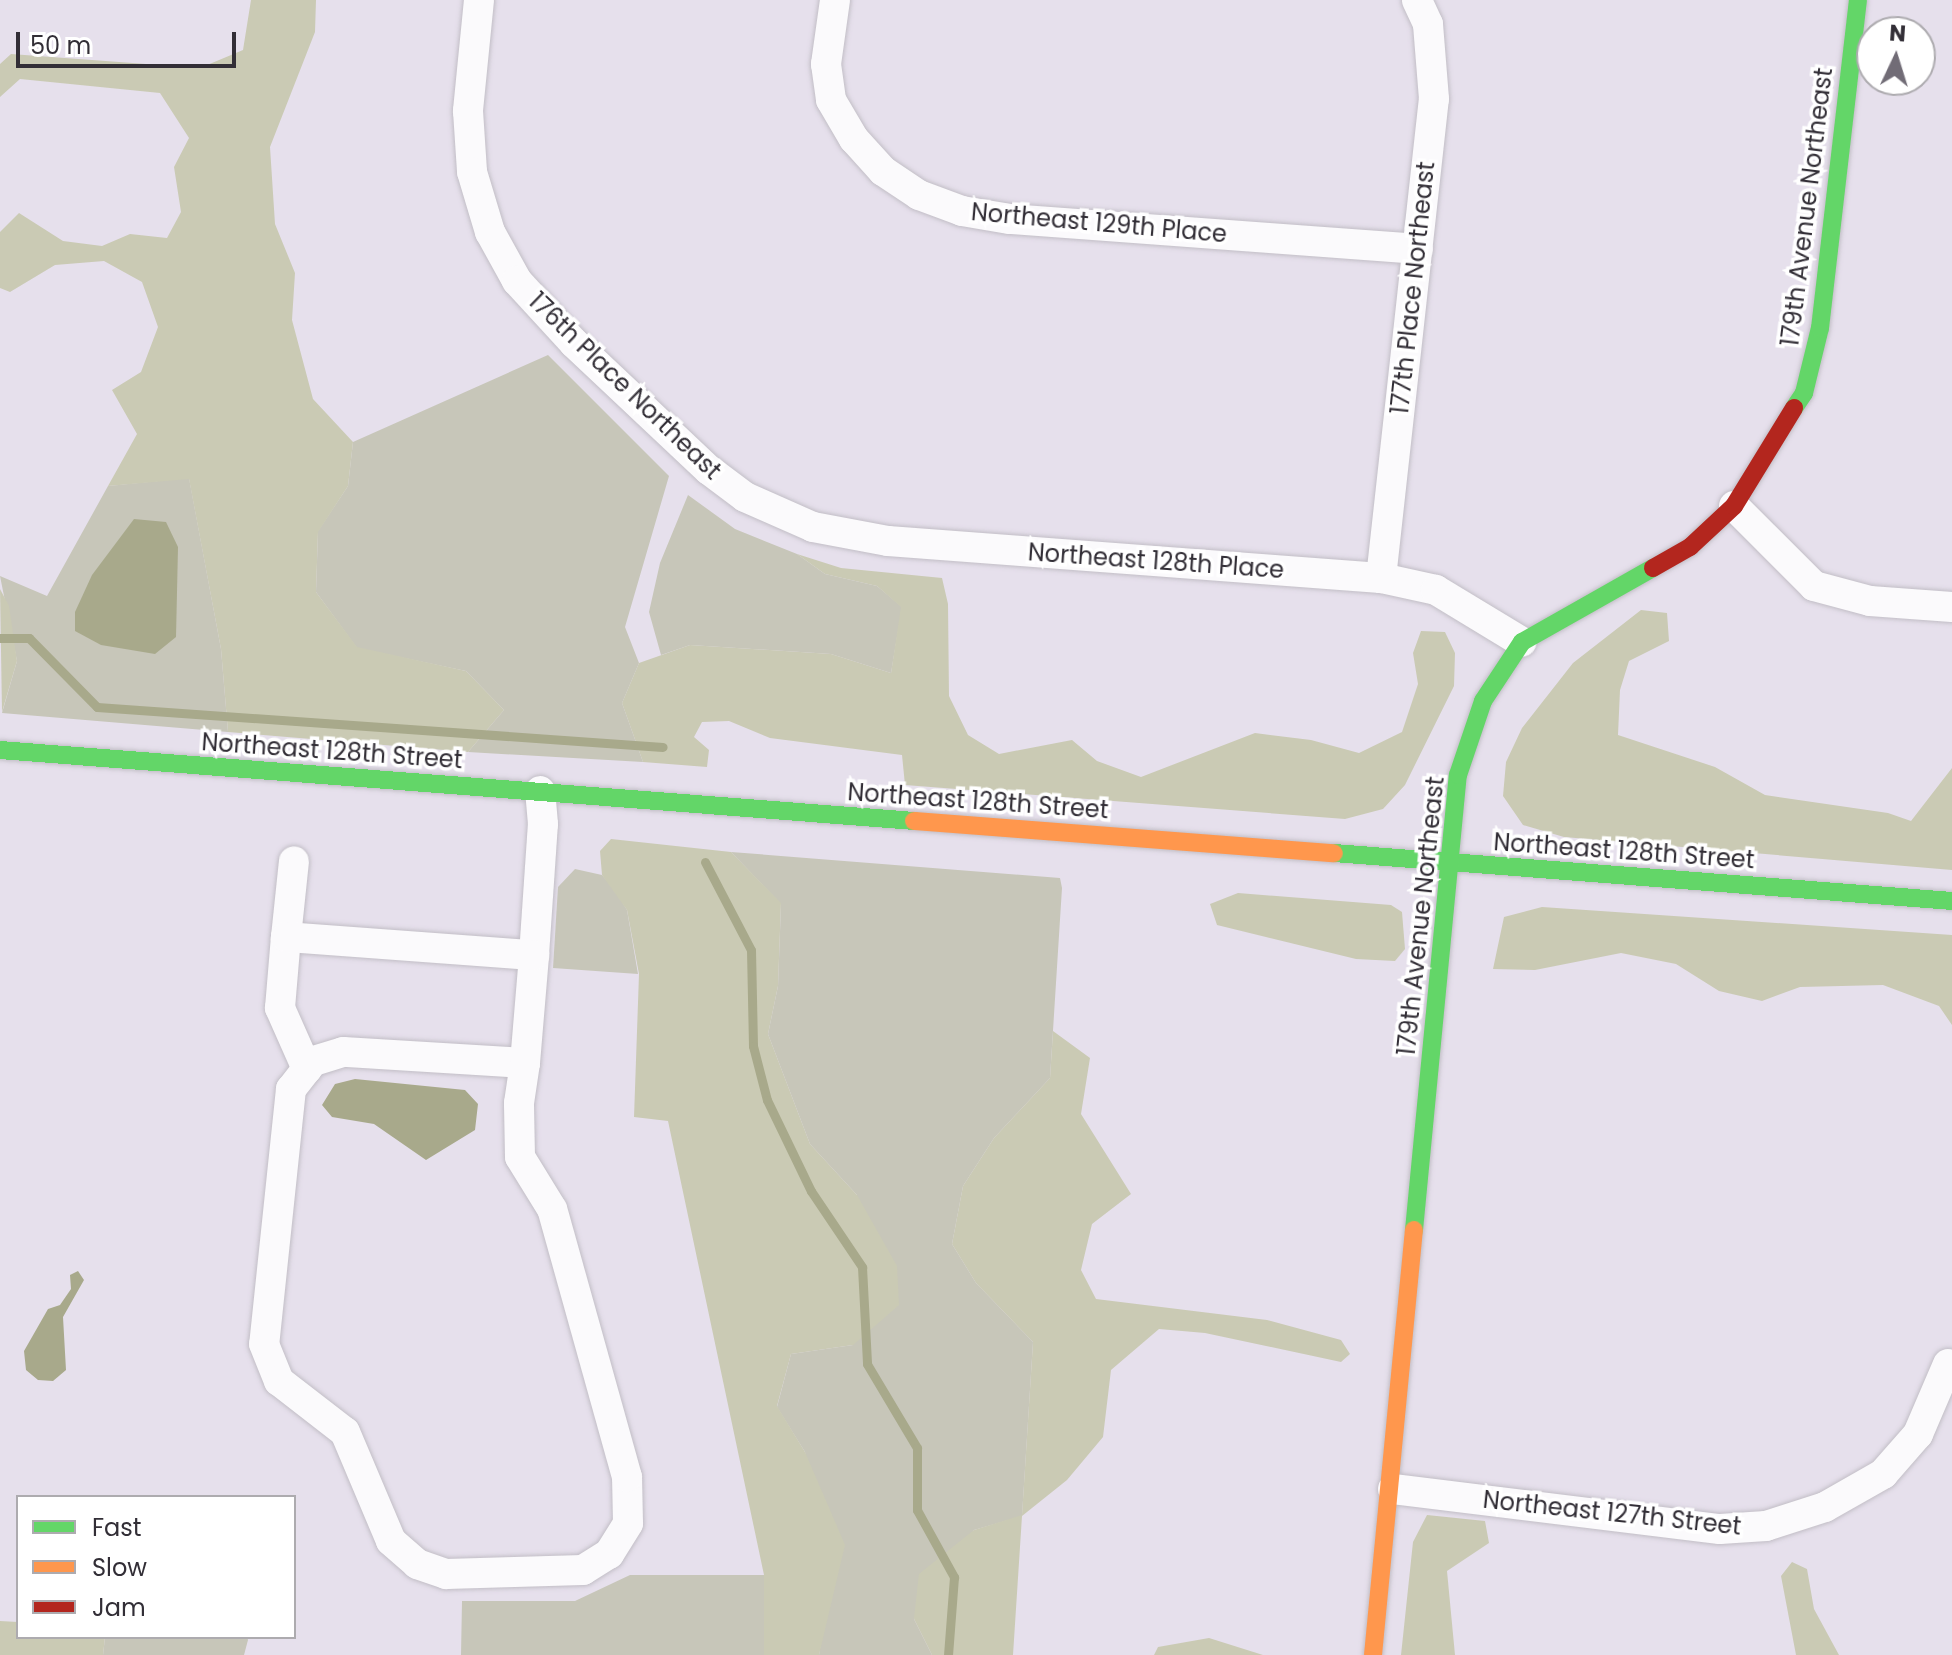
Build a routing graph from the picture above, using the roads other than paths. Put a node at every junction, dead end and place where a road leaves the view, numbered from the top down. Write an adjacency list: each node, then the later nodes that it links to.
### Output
1 (479, 0): 7 (street, 176th Place Northeast)
2 (835, 0): 5 (street, Northeast 129th Place)
3 (1417, 0): 5 (street, 177th Place Northeast)
4 (1858, 0): 6 (street, 179th Avenue Northeast)
5 (1418, 249): 8 (street, 177th Place Northeast)
6 (1734, 506): 9 (street); 10 (street, 179th Avenue Northeast)
7 (778, 515): 8 (street, Northeast 128th Place)
8 (1381, 578): 10 (street, Northeast 128th Place)
9 (1952, 607)
10 (1522, 642): 14 (street, 179th Avenue Northeast)
11 (0, 750): 12 (street, Northeast 128th Street)
12 (540, 791): 14 (street, Northeast 128th Street); 17 (street)
13 (294, 861): 16 (street)
14 (1446, 862): 15 (street, Northeast 128th Street); 21 (street, 179th Avenue Northeast)
15 (1952, 901)
16 (286, 937): 17 (street); 19 (street)
17 (534, 955): 18 (street)
18 (525, 1063): 19 (street); 19 (street)
19 (307, 1069)
20 (1948, 1364): 21 (street, Northeast 127th Street)
21 (1393, 1489): 22 (street, 179th Avenue Northeast)
22 (1373, 1655)

